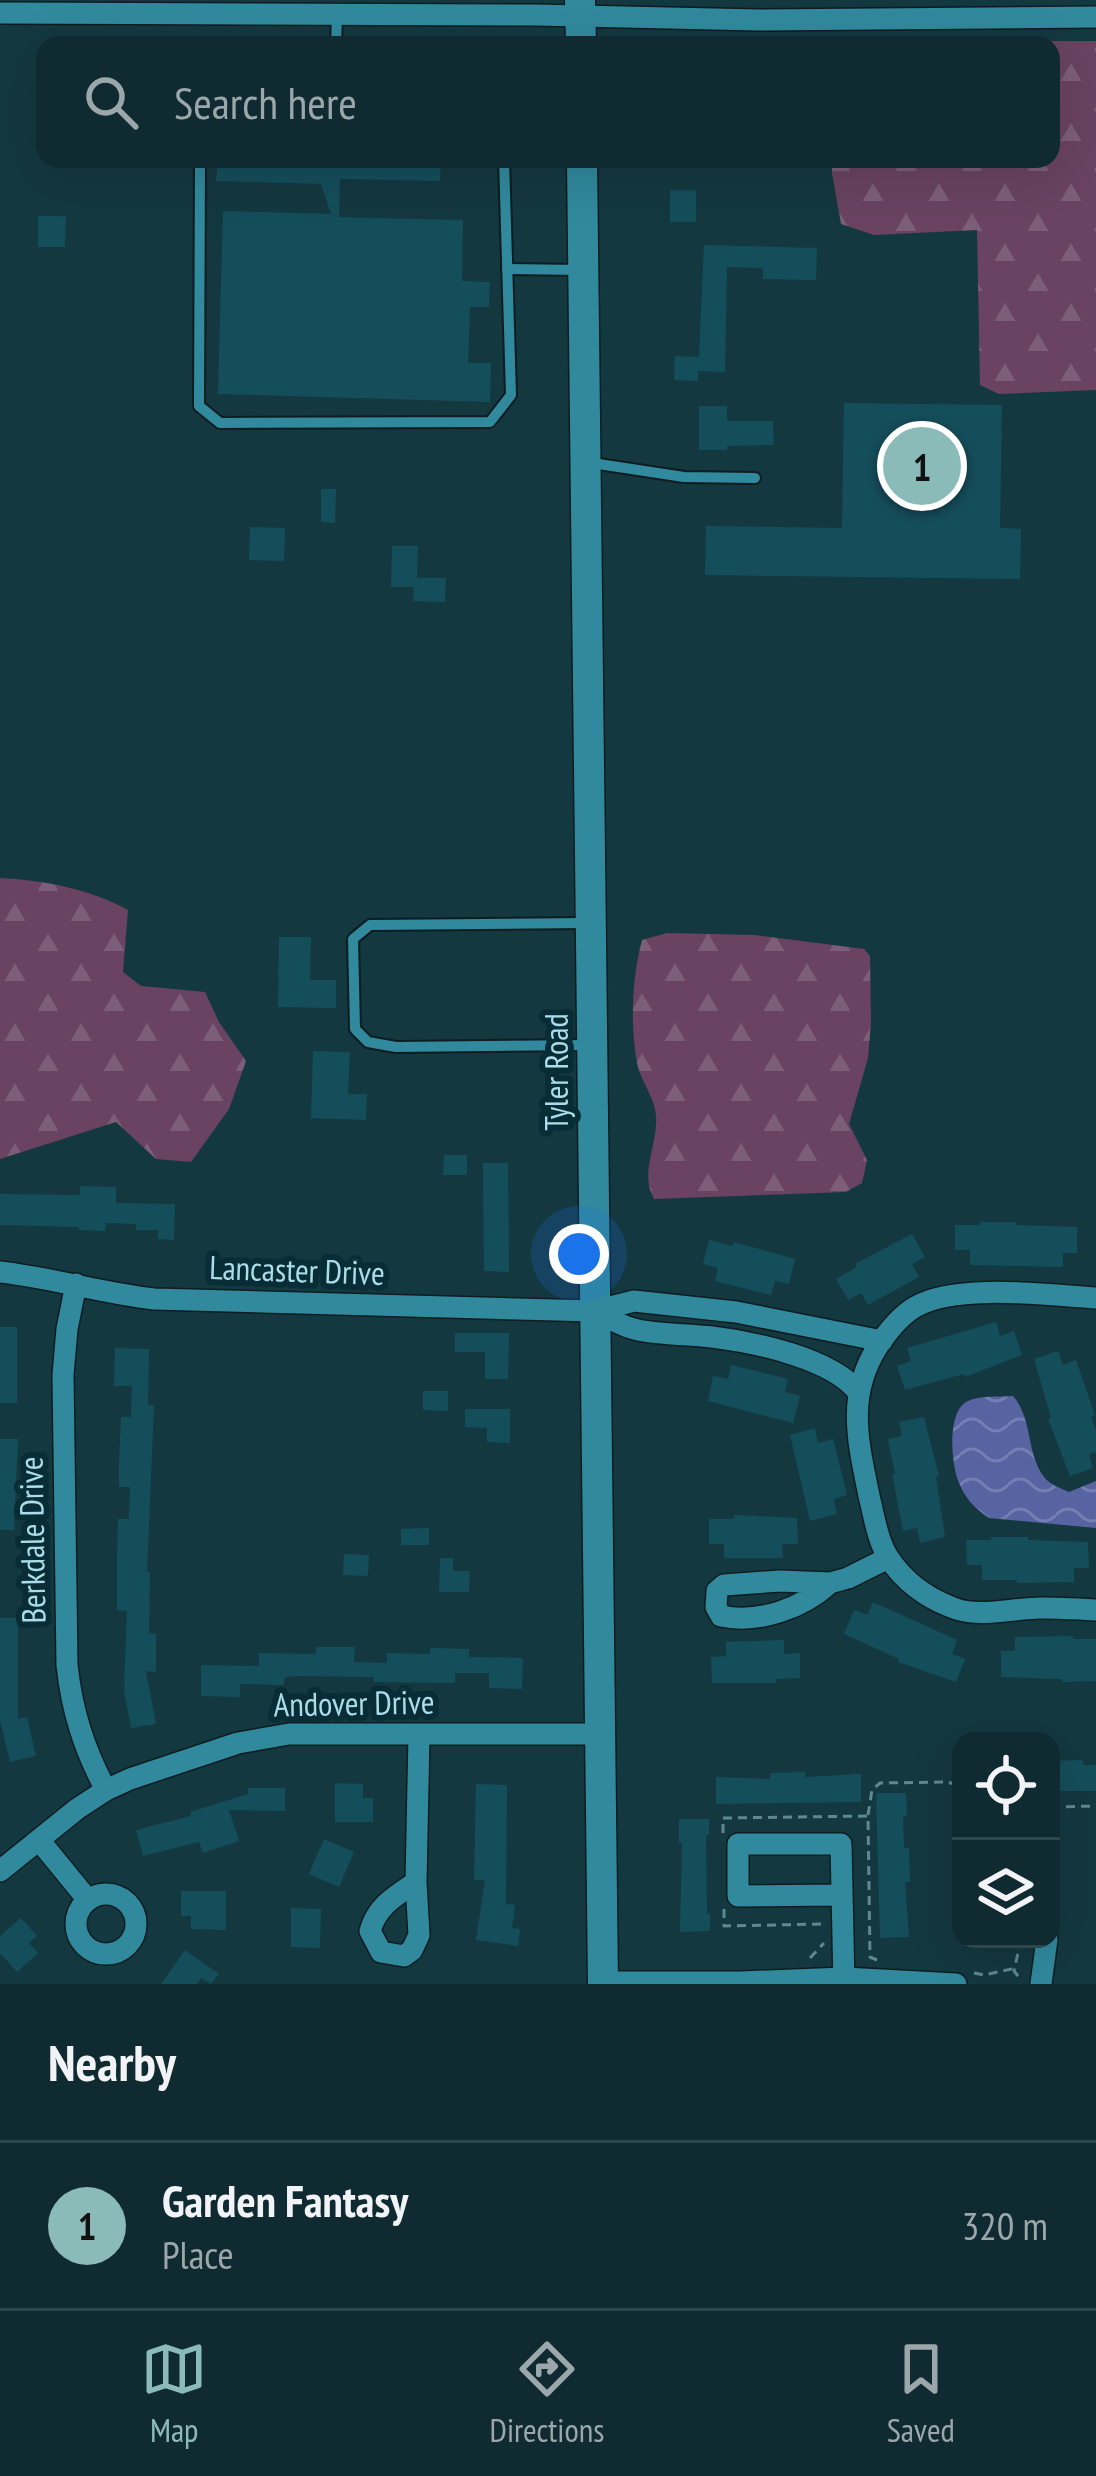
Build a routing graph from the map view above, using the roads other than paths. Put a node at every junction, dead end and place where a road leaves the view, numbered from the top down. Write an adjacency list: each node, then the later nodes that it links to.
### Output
1 (0, 13): 2 (street)
2 (337, 16): 4 (street); 5 (lane)
3 (1096, 17): 4 (street)
4 (580, 20)
5 (337, 36)
6 (200, 168): 9 (lane)
7 (505, 168): 9 (lane)
8 (582, 168): 10 (street, Tyler Road)
9 (507, 269): 10 (lane)
10 (583, 270): 11 (street, Tyler Road)
11 (584, 462): 12 (lane); 13 (street, Tyler Road)
12 (755, 478)
13 (590, 922): 14 (street, Tyler Road); 14 (lane)
14 (592, 1045): 18 (street, Tyler Road)
15 (0, 1272): 16 (street, Lancaster Drive)
16 (76, 1284): 18 (street, Lancaster Drive); 28 (street, Berkdale Drive)
17 (1096, 1298): 21 (street)
18 (595, 1311): 19 (street); 20 (street); 26 (street, Tyler Road)
19 (736, 1312): 20 (street); 21 (street)
20 (731, 1340): 22 (street)
21 (881, 1341): 22 (street)
22 (858, 1392): 23 (street)
23 (888, 1558): 24 (street); 25 (street)
24 (830, 1583)
25 (1096, 1610)
26 (602, 1734): 27 (street, Andover Drive); 36 (street, Tyler Road)
27 (419, 1735): 28 (street, Andover Drive); 31 (street)
28 (106, 1790): 29 (street, Andover Drive)
29 (39, 1840): 30 (street, Andover Drive); 33 (street)
30 (0, 1871)
31 (416, 1882)
32 (842, 1895): 32 (street); 35 (street)
33 (88, 1900)
34 (1046, 1948): 39 (street)
35 (844, 1981): 37 (street); 38 (street)
36 (603, 1983): 37 (street)
37 (740, 1983)
38 (956, 1984)
39 (1041, 1984)

